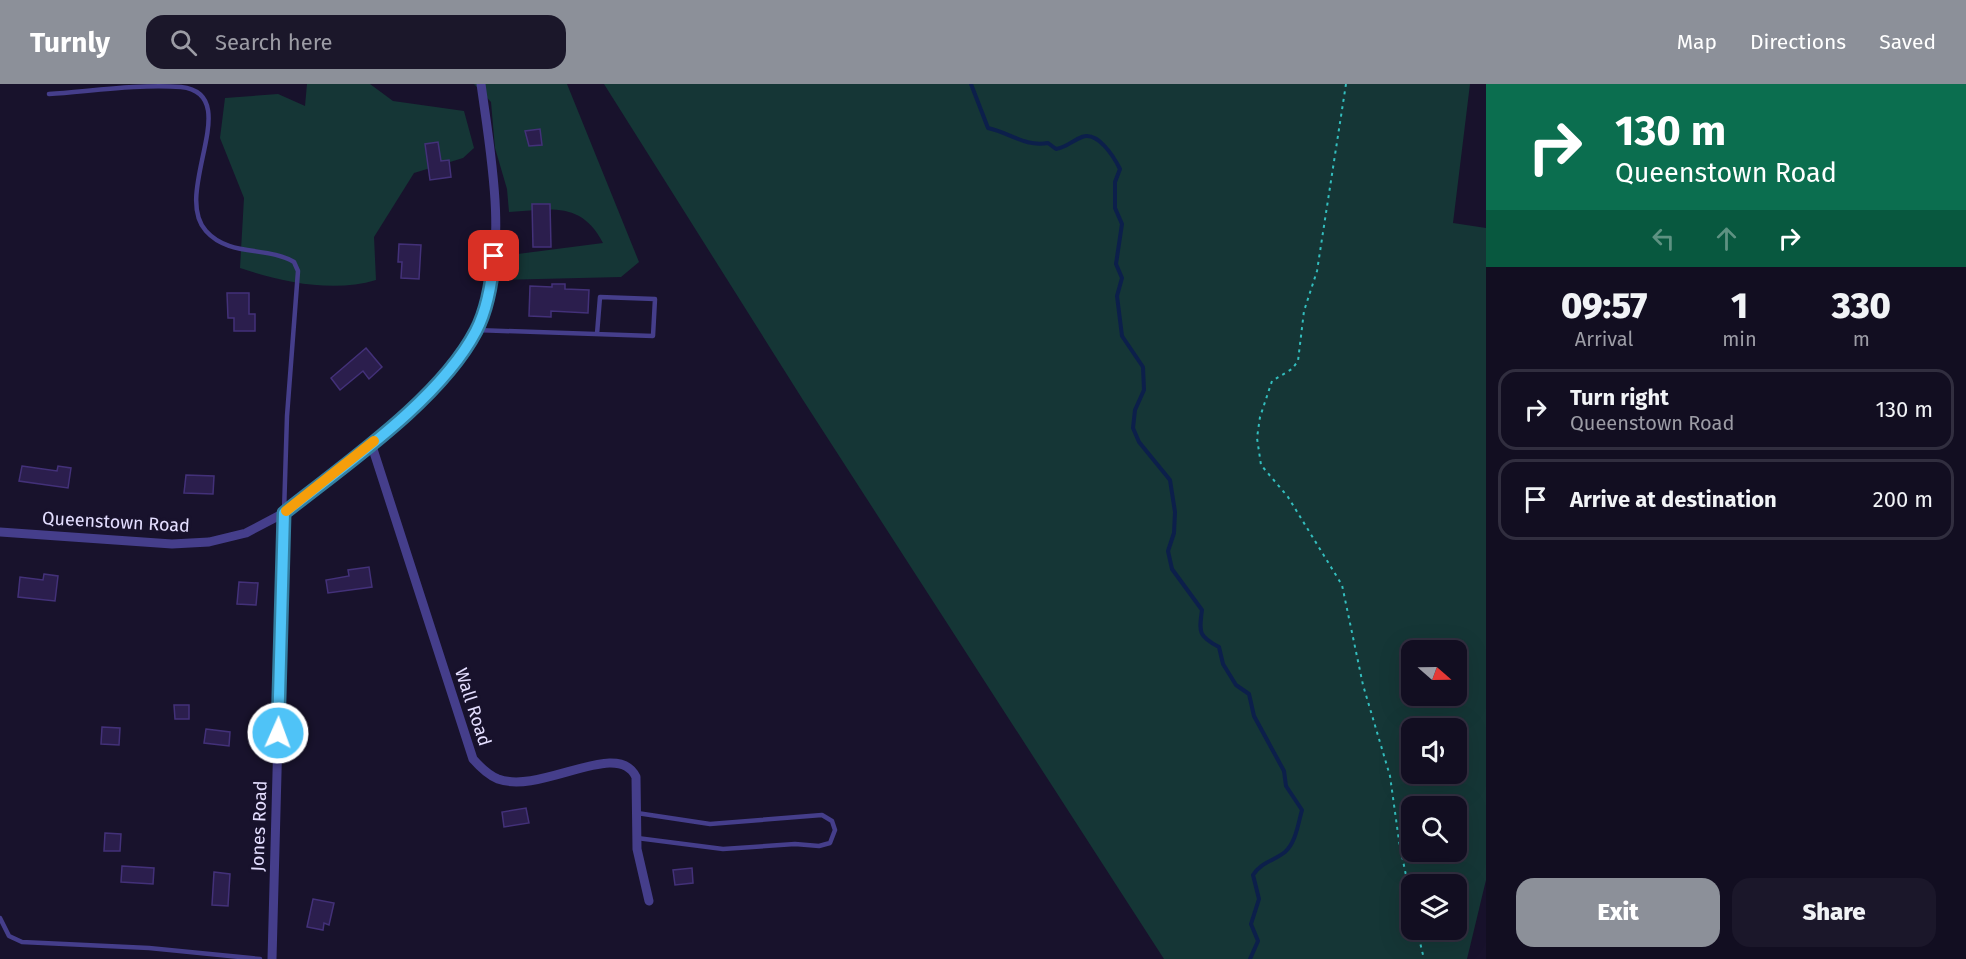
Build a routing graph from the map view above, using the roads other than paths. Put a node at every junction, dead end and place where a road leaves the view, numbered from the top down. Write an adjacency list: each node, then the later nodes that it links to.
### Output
1 (481, 84): 3 (street, Queenstown Road)
2 (49, 94): 6 (lane)
3 (476, 330): 4 (lane); 5 (street, Queenstown Road)
4 (597, 334): 4 (lane)
5 (372, 443): 6 (street, Queenstown Road); 8 (street, Wall Road)
6 (284, 513): 7 (street, Queenstown Road); 13 (street, Jones Road)
7 (0, 532)
8 (637, 813): 9 (street, Wall Road); 9 (lane)
9 (637, 838): 10 (street, Wall Road)
10 (649, 901)
11 (0, 918): 12 (lane)
12 (261, 959)
13 (272, 959)

